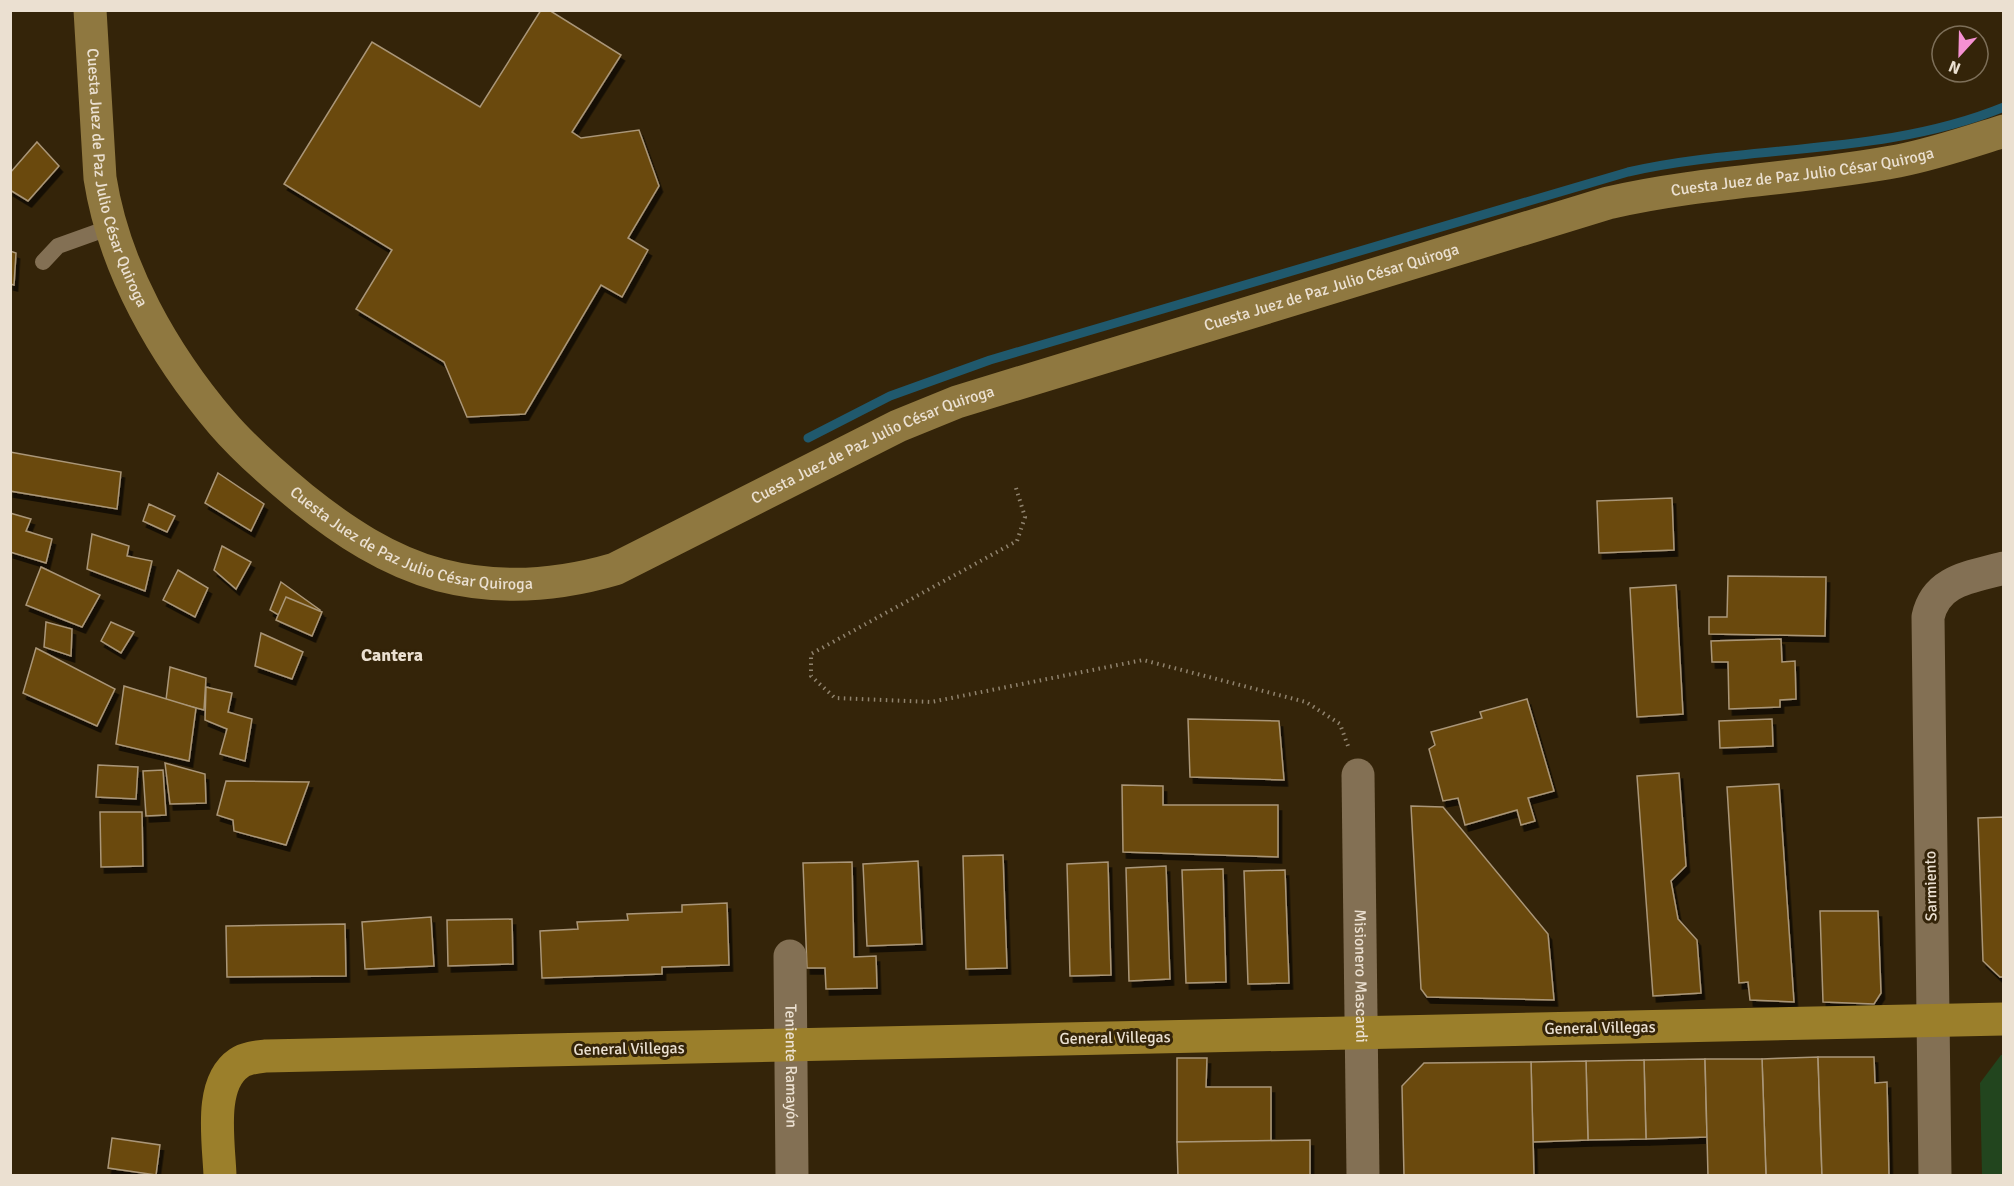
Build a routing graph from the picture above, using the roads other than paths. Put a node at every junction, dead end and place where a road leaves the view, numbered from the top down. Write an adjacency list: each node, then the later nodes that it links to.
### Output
1 (90, 10): 3 (street, Cuesta Juez de Paz Julio César Quiroga)
2 (2004, 131): 3 (street, Cuesta Juez de Paz Julio César Quiroga)
3 (111, 227): 4 (lane)
4 (43, 262)
5 (2004, 568): 9 (street, Sarmiento)
6 (1358, 775): 10 (street, Misionero Mascardi)
7 (790, 956): 11 (street, Teniente Ramayón)
8 (2004, 1019): 9 (main road, General Villegas)
9 (1934, 1021): 10 (main road, General Villegas); 15 (street, Sarmiento)
10 (1361, 1033): 11 (main road, General Villegas); 14 (street, Misionero Mascardi)
11 (791, 1045): 12 (main road, General Villegas); 13 (street, Teniente Ramayón)
12 (220, 1176)
13 (792, 1176)
14 (1363, 1176)
15 (1935, 1176)

